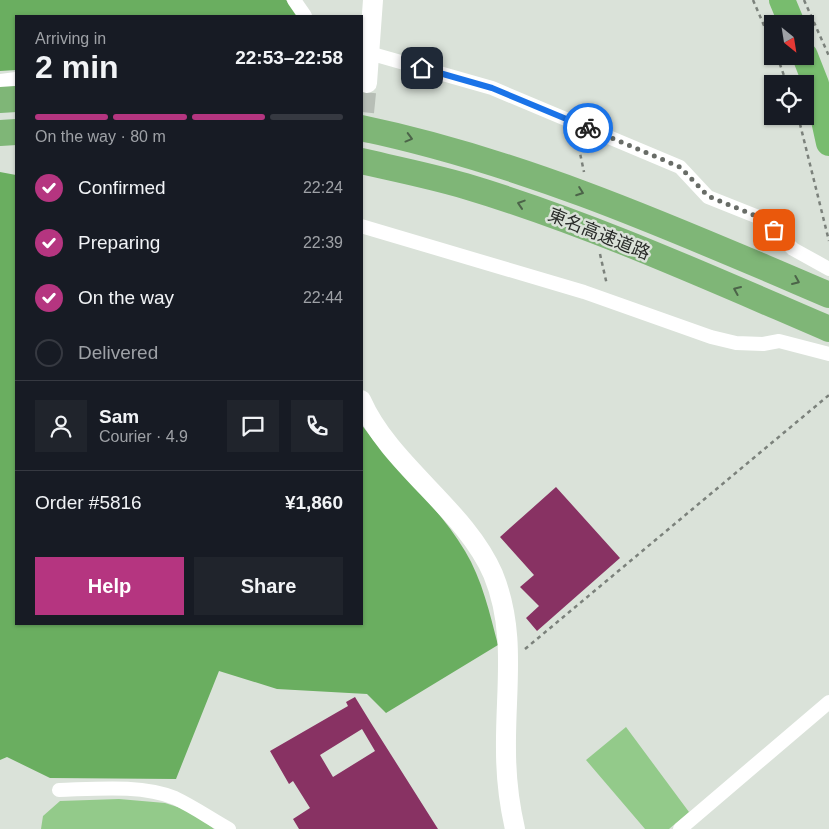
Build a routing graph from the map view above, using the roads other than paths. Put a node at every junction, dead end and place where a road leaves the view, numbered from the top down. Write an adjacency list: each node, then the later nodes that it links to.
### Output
1 (294, 0): 3 (street)
2 (373, 0): 4 (street)
3 (305, 15)
4 (366, 70): 14 (street)
5 (15, 79): 6 (street)
6 (0, 80)
7 (15, 99): 8 (highway)
8 (0, 100)
9 (363, 128): 15 (highway, 東名高速道路, one-way to 15)
10 (15, 132): 11 (highway)
11 (0, 133)
12 (363, 161): 16 (highway, 東名高速道路, one-way to 12)
13 (363, 227): 17 (street)
14 (829, 269)
15 (829, 295)
16 (829, 329)
17 (829, 354)
18 (363, 403): 22 (street)
19 (829, 702): 23 (street)
20 (59, 790): 21 (street)
21 (230, 829)
22 (515, 829)
23 (680, 829)

